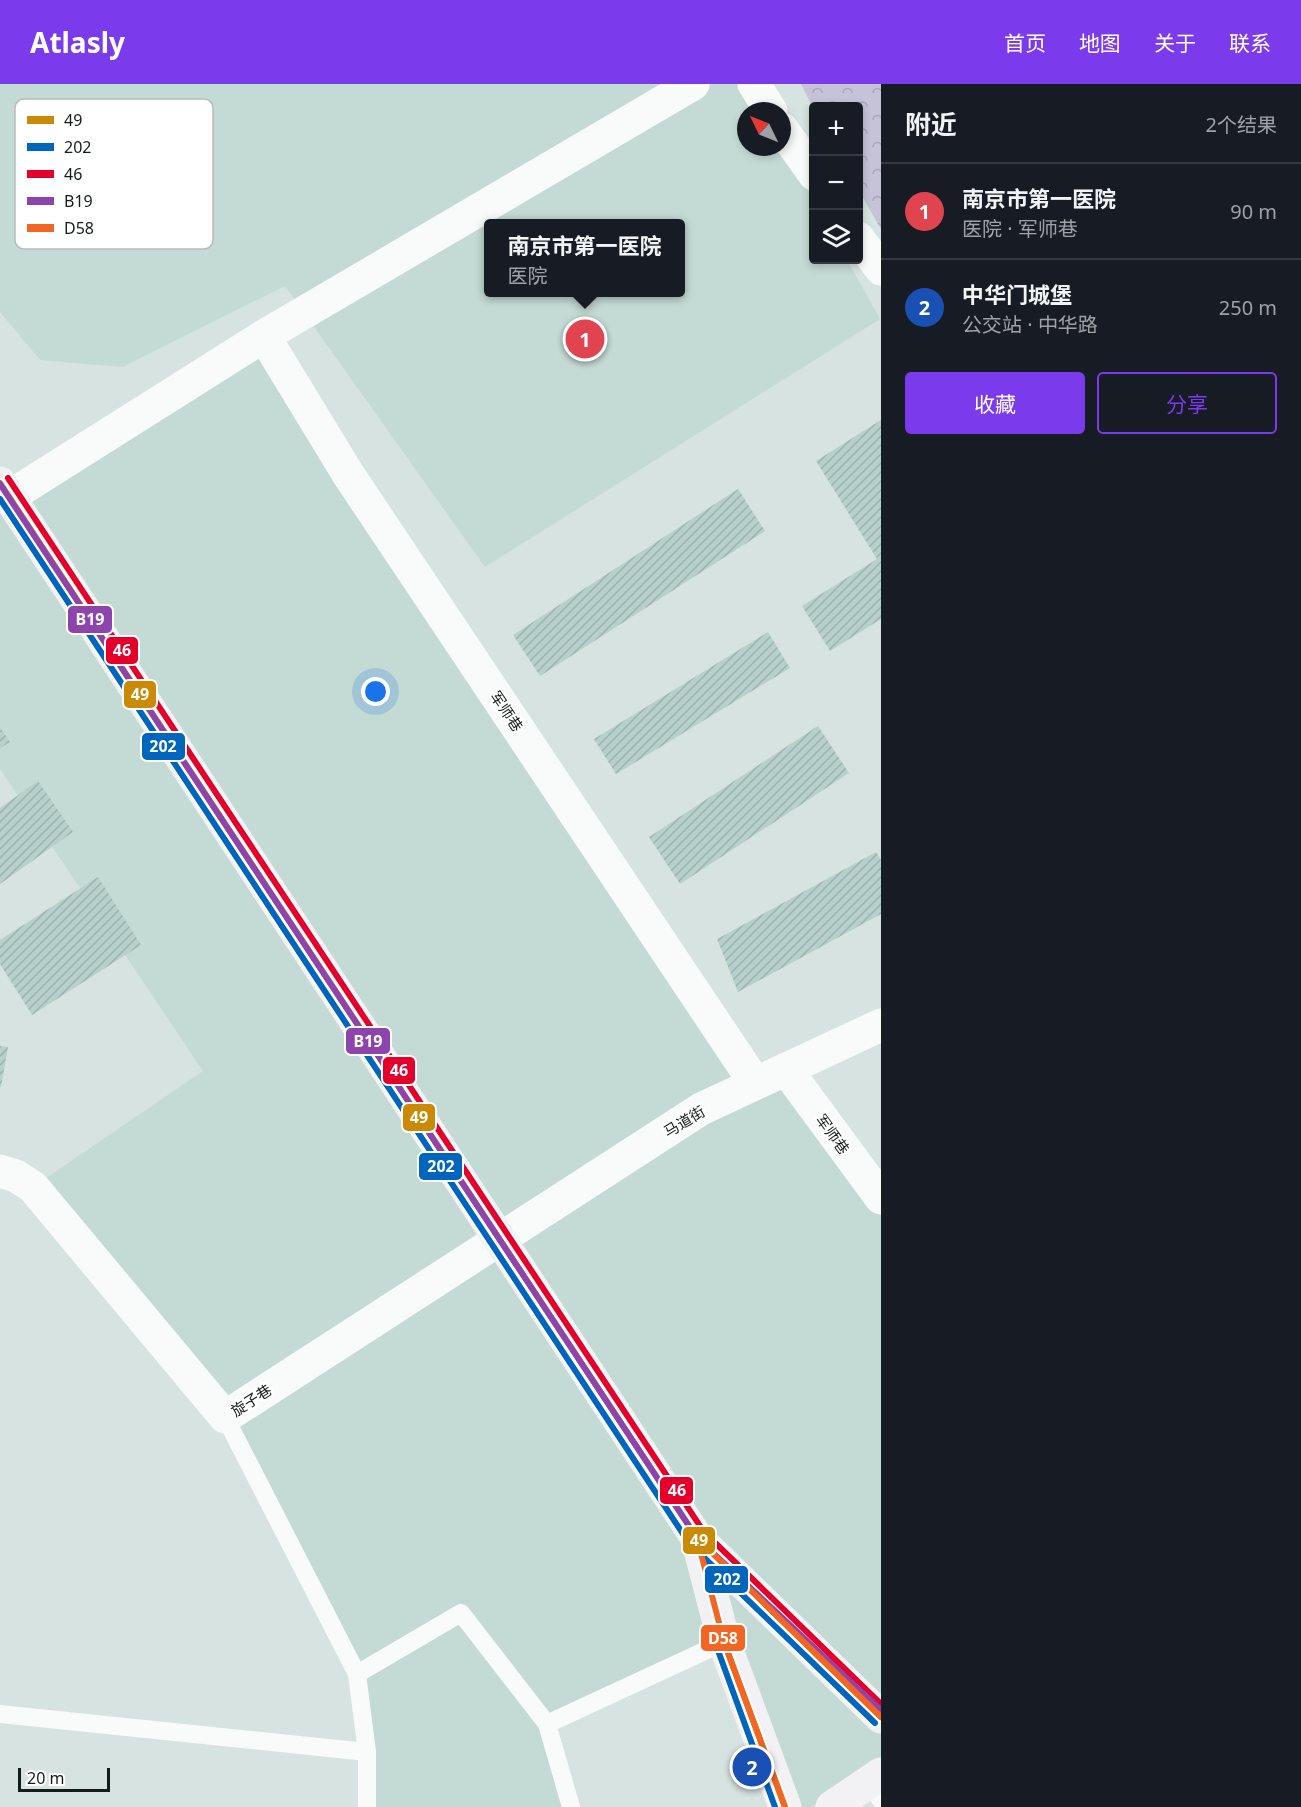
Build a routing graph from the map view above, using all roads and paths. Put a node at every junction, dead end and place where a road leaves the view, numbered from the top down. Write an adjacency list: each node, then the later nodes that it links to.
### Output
1 (693, 84): 8 (street)
2 (754, 84): 3 (street)
3 (765, 102)
4 (791, 142): 5 (street)
5 (809, 168)
6 (863, 245): 7 (street)
7 (881, 269)
8 (264, 336): 9 (street); 12 (street, 军师巷)
9 (5, 490): 15 (main road)
10 (881, 1025): 11 (street, 马道街)
11 (786, 1069): 12 (street, 马道街); 14 (street, 军师巷)
12 (755, 1083): 15 (street, 马道街)
13 (0, 1171): 16 (street, 旋子巷)
14 (881, 1198)
15 (500, 1238): 16 (street, 旋子巷); 17 (main road)
16 (225, 1417): 19 (lane)
17 (697, 1538): 18 (main road); 21 (main road)
18 (724, 1642): 22 (lane); 27 (main road)
19 (357, 1674): 22 (lane); 23 (lane)
20 (0, 1714): 23 (lane)
21 (881, 1718)
22 (547, 1724): 26 (lane)
23 (367, 1752): 25 (lane)
24 (877, 1785): 28 (main road)
25 (368, 1807)
26 (571, 1807)
27 (785, 1807)
28 (832, 1807)

